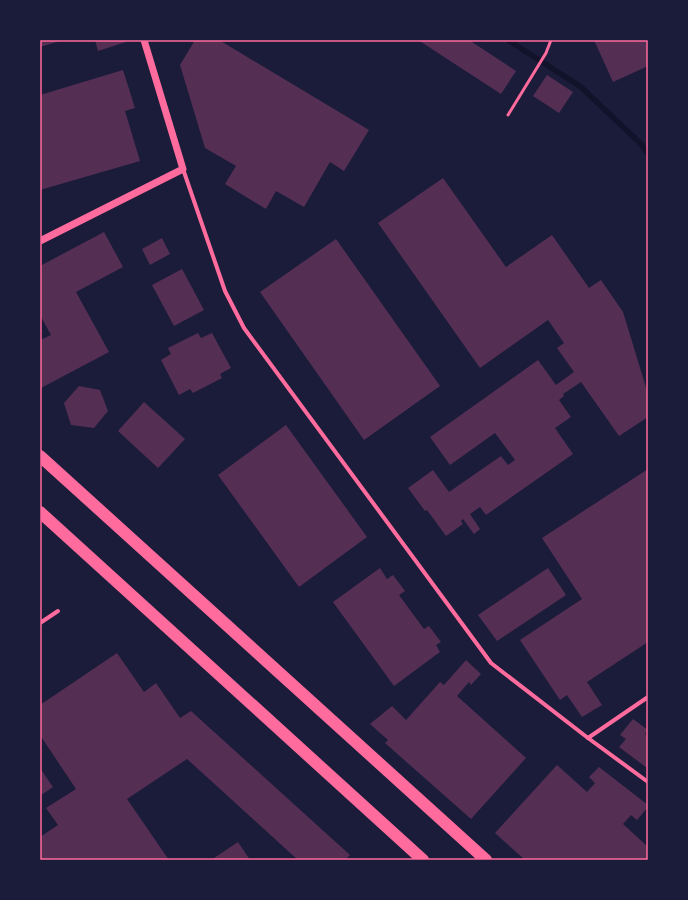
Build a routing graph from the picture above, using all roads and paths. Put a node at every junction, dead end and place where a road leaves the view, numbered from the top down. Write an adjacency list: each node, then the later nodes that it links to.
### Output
1 (144, 40): 4 (street)
2 (551, 40): 3 (lane)
3 (508, 115)
4 (183, 169): 5 (street); 11 (street)
5 (40, 241)
6 (40, 456): 14 (highway)
7 (40, 512): 13 (highway)
8 (58, 611): 9 (street)
9 (40, 623)
10 (648, 697): 11 (street)
11 (588, 738): 12 (street)
12 (648, 782)
13 (423, 860)
14 (486, 860)

